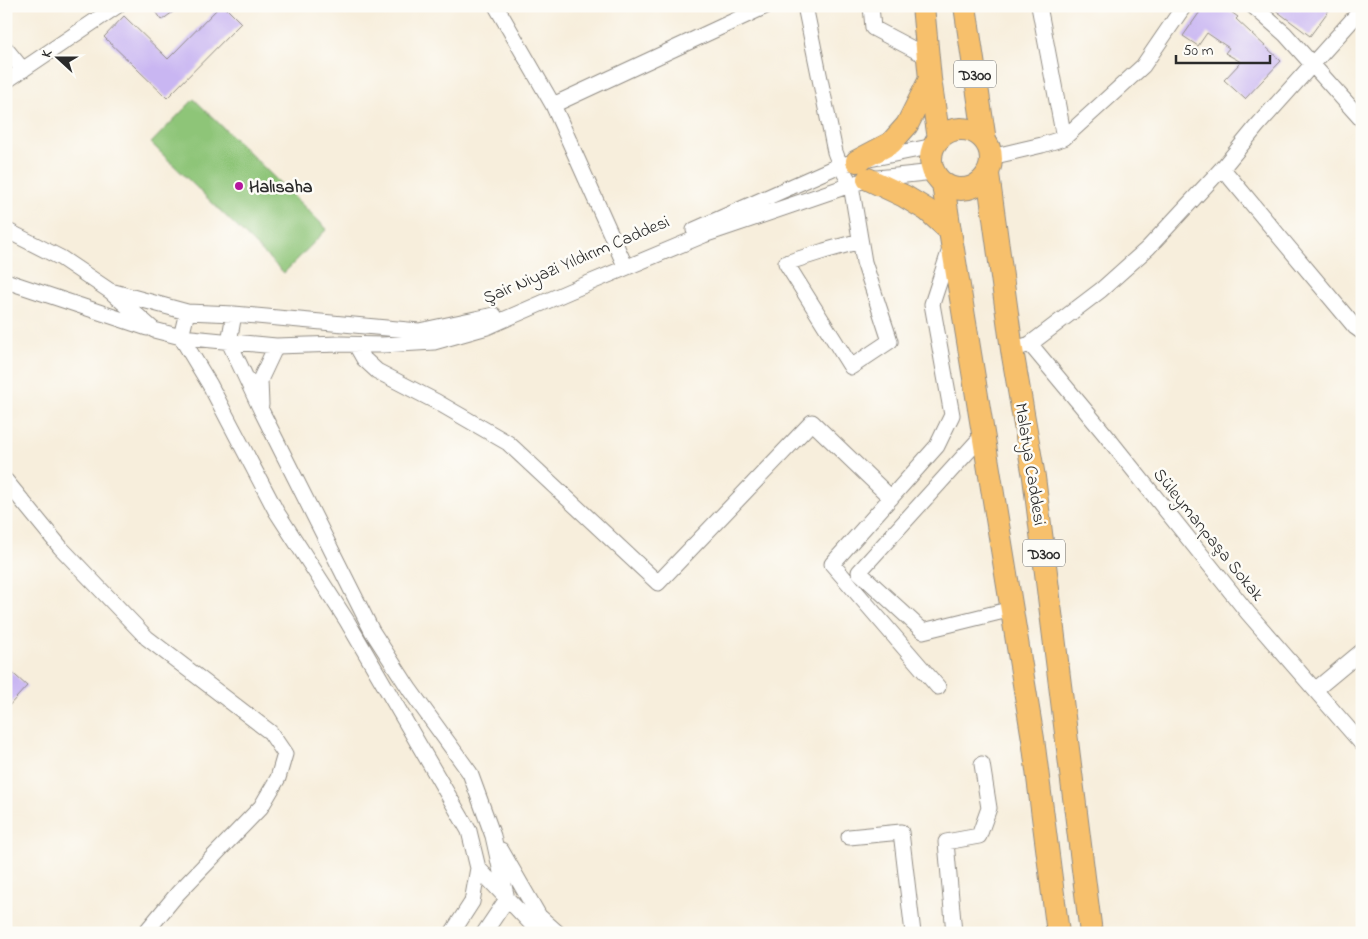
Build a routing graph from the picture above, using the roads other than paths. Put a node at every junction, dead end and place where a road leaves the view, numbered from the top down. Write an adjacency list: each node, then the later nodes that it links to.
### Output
1 (496, 6): 17 (street)
2 (766, 6): 17 (street)
3 (805, 6): 23 (street)
4 (871, 6): 14 (street)
5 (922, 6): 14 (highway, D300)
6 (965, 6): 21 (highway, Malatya Caddesi / D300)
7 (1039, 6): 19 (street)
8 (1184, 6): 19 (street)
9 (1252, 6): 13 (street)
10 (110, 8): 15 (street)
11 (1362, 9): 13 (street)
12 (6, 49): 15 (street)
13 (1312, 64): 18 (street); 22 (street)
14 (929, 68): 20 (highway, D300); 23 (highway)
15 (23, 70): 16 (street)
16 (6, 81)
17 (553, 105): 28 (street)
18 (1362, 120)
19 (1064, 138): 21 (street)
20 (937, 142): 21 (highway); 23 (street, Şair Niyazi Yıldırım Caddesi); 24 (highway)
21 (988, 157): 24 (highway); 39 (highway, Malatya Caddesi / D300)
22 (1222, 168): 34 (street); 39 (street)
23 (854, 172): 24 (street); 26 (highway); 27 (street); 28 (street, Şair Niyazi Yıldırım Caddesi); 37 (street)
24 (939, 178): 26 (highway, D300)
25 (7, 231): 30 (street)
26 (951, 237): 41 (highway, D300); 43 (street)
27 (860, 241): 27 (street)
28 (623, 261): 32 (street, Şair Niyazi Yıldırım Caddesi)
29 (6, 281): 33 (street)
30 (110, 291): 31 (street, Şair Niyazi Yıldırım Caddesi); 33 (street)
31 (186, 312): 32 (street, Şair Niyazi Yıldırım Caddesi); 35 (street)
32 (234, 314): 36 (street)
33 (154, 330): 35 (street)
34 (1362, 332)
35 (181, 337): 36 (street); 52 (street)
36 (229, 342): 38 (street); 40 (street)
37 (356, 345): 38 (street); 43 (street)
38 (276, 346): 40 (street)
39 (1021, 347): 47 (street, Süleymanpaşa Sokak); 62 (highway, Malatya Caddesi / D300)
40 (262, 412): 50 (street)
41 (983, 435): 44 (highway, D300); 44 (street)
42 (6, 481): 54 (street)
43 (891, 498): 46 (street)
44 (1012, 609): 61 (highway, D300)
45 (1362, 651): 47 (street)
46 (938, 687)
47 (1315, 690): 48 (street, Süleymanpaşa Sokak)
48 (1362, 744)
49 (982, 764): 60 (street)
50 (493, 836): 53 (street); 58 (street)
51 (849, 837): 59 (street)
52 (478, 868): 53 (street); 55 (street)
53 (507, 899): 56 (street); 57 (street)
54 (145, 933)
55 (452, 933)
56 (484, 933)
57 (540, 933)
58 (558, 933)
59 (913, 933)
60 (954, 933)
61 (1058, 933)
62 (1091, 933)

